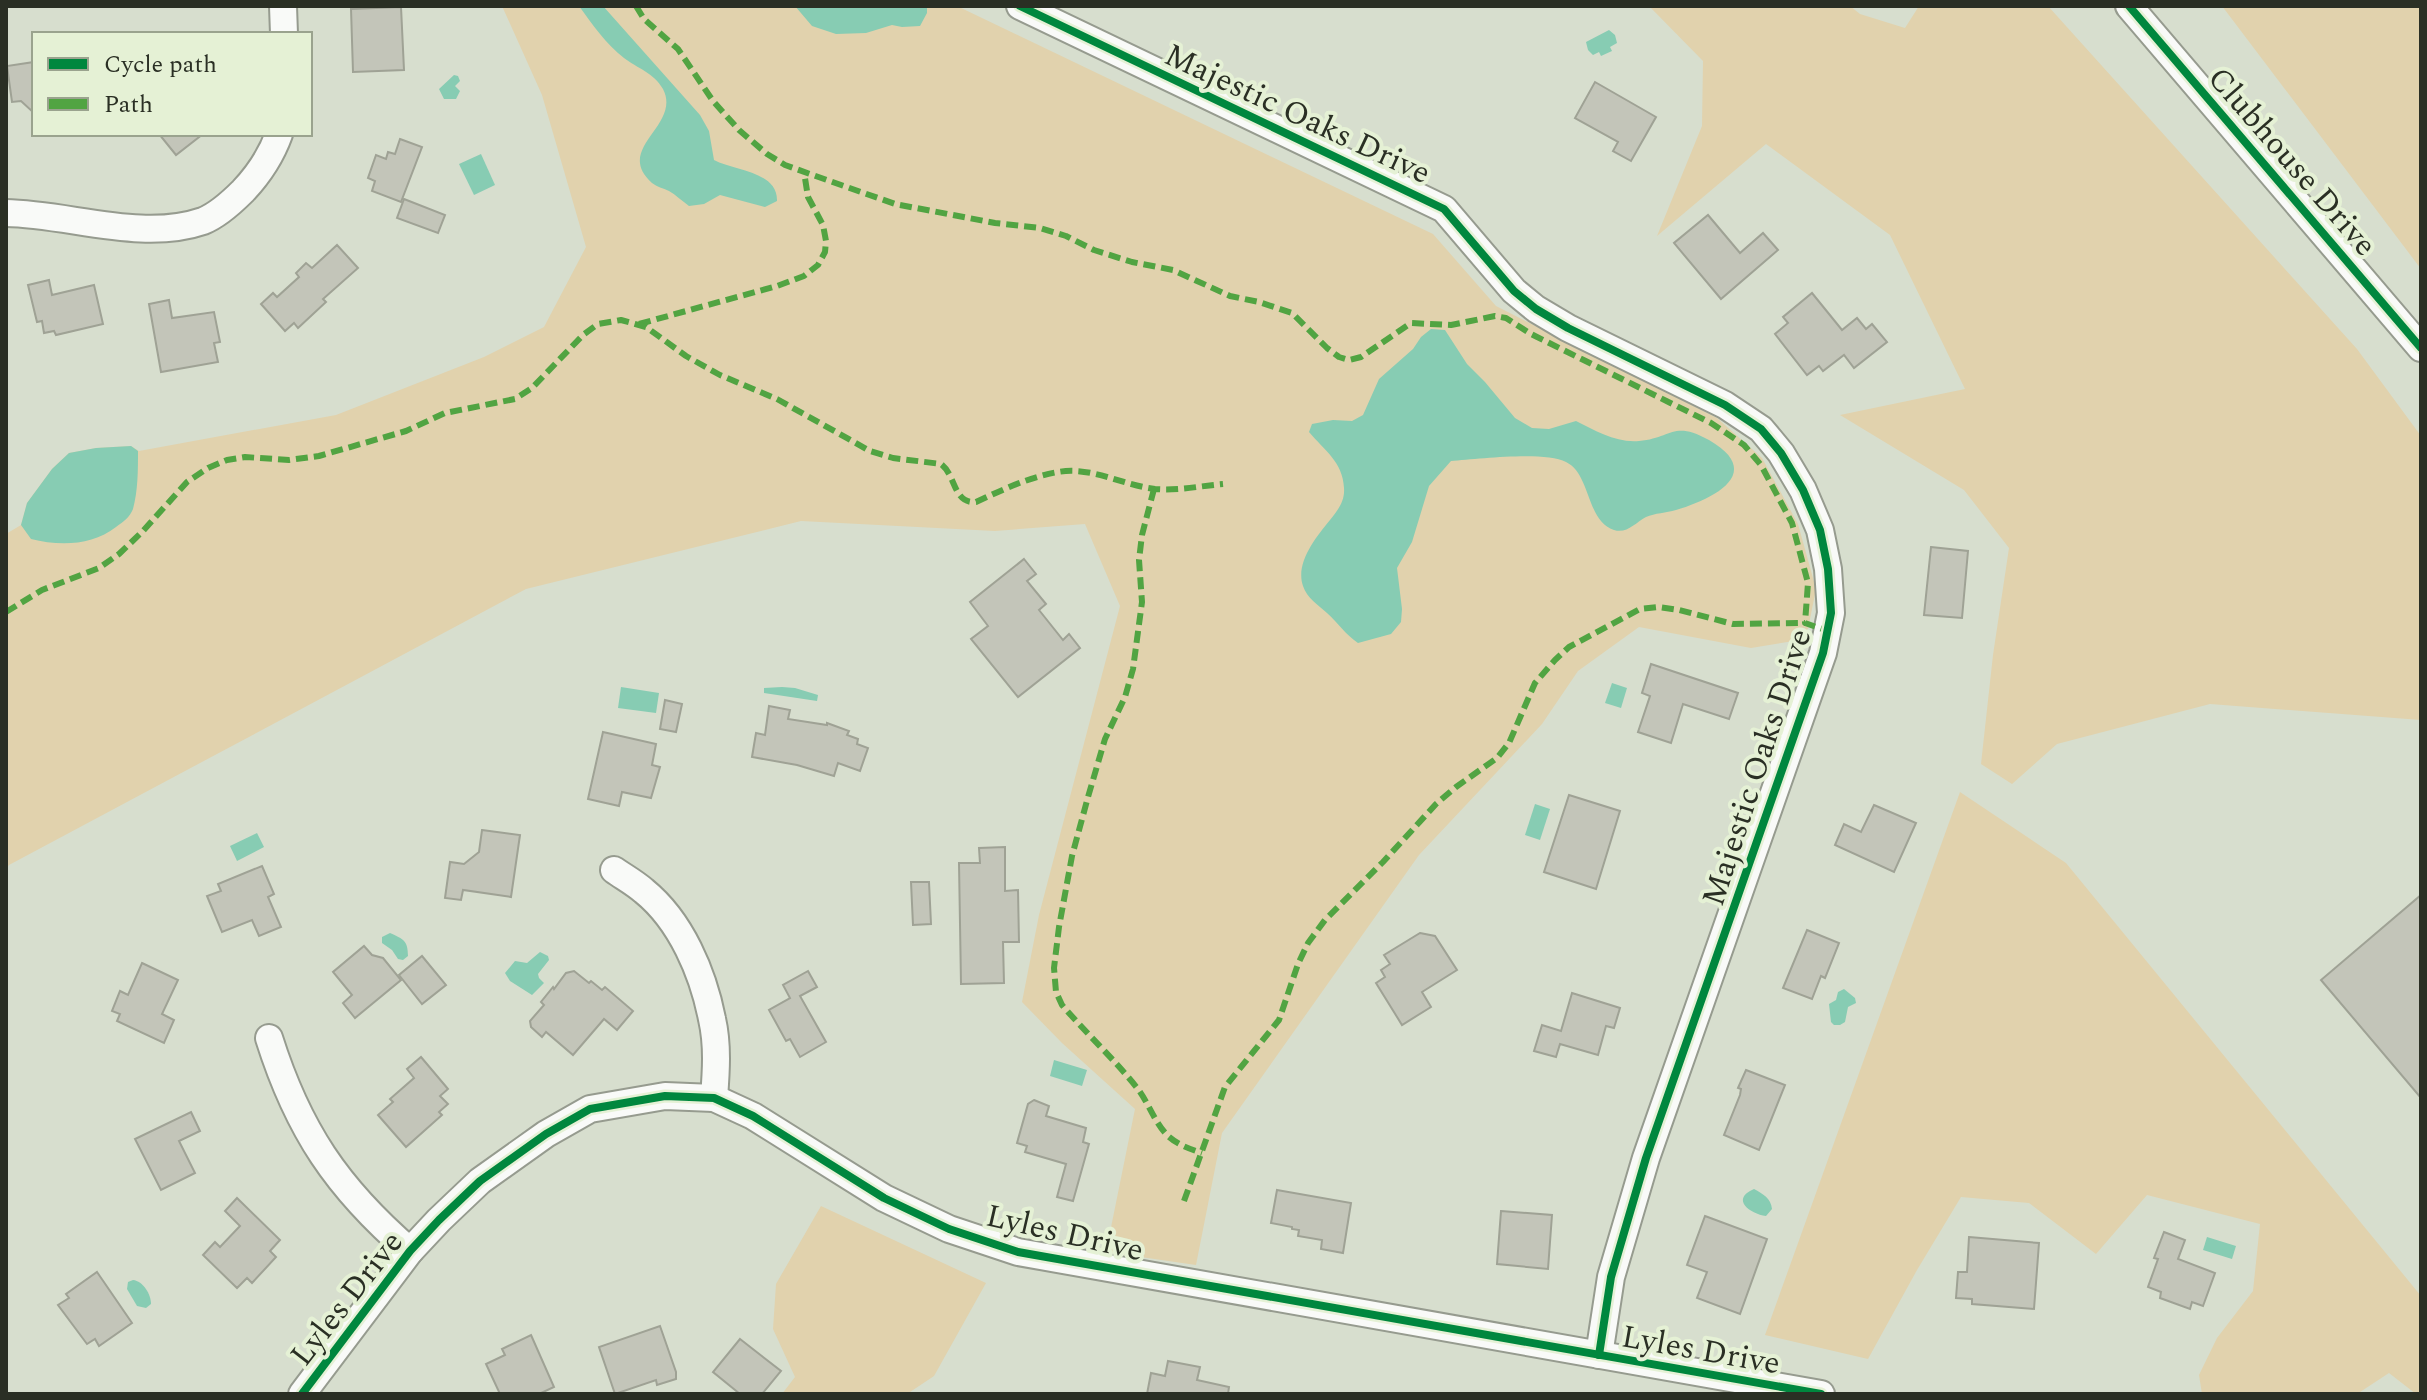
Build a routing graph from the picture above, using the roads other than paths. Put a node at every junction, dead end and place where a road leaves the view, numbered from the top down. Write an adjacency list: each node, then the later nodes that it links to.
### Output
1 (283, 6): 4 (street)
2 (1020, 6): 12 (street, Majestic Oaks Drive)
3 (2129, 6): 7 (street, Clubhouse Drive)
4 (284, 32)
5 (278, 136): 6 (street)
6 (6, 213)
7 (2421, 348)
8 (614, 870): 10 (street)
9 (269, 1038): 11 (street)
10 (714, 1098): 11 (street, Lyles Drive); 12 (street, Lyles Drive)
11 (410, 1251): 13 (street, Lyles Drive)
12 (1599, 1355): 14 (street, Lyles Drive)
13 (302, 1394)
14 (1821, 1394)

